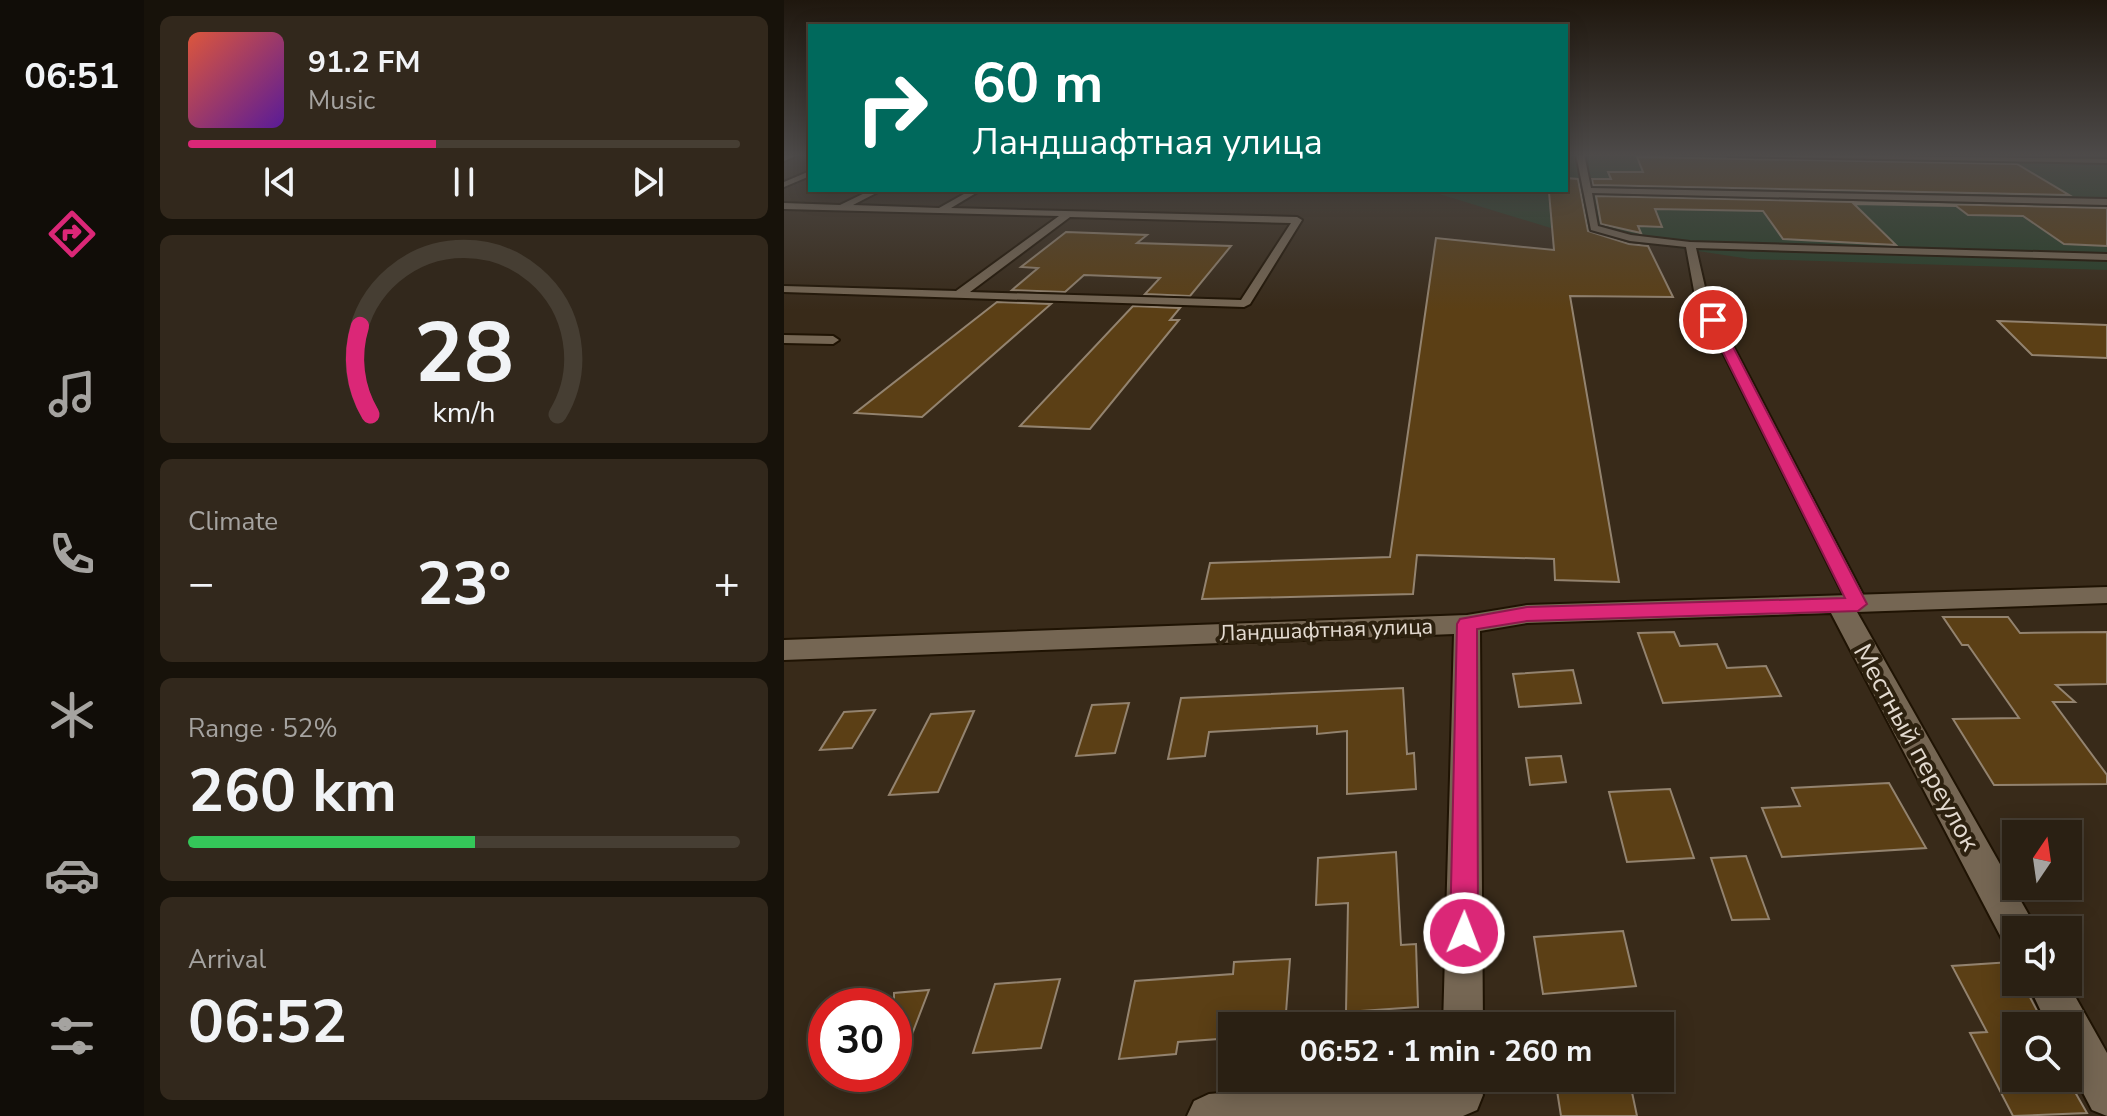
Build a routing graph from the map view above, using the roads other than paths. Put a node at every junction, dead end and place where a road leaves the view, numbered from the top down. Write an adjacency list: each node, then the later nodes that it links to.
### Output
1 (786, 206): 5 (lane)
2 (845, 206): 5 (lane)
3 (947, 206): 6 (lane)
4 (1590, 206): 8 (lane)
5 (841, 208): 6 (lane)
6 (940, 210): 7 (lane)
7 (1068, 214): 11 (lane); 11 (lane)
8 (1690, 245): 9 (lane); 15 (lane)
9 (2107, 257)
10 (784, 289): 11 (lane)
11 (958, 295)
12 (784, 339): 13 (lane)
13 (833, 340)
14 (2107, 595): 15 (street, Ландшафтная улица)
15 (1849, 605): 16 (street, Ландшафтная улица); 18 (street, Местный переулок)
16 (1467, 624): 17 (street, Ландшафтная улица); 20 (street)
17 (784, 650)
18 (2010, 916)
19 (2054, 996): 21 (street)
20 (1463, 1012)
21 (2107, 1095)
22 (1462, 1096): 23 (street)
23 (1209, 1116)

